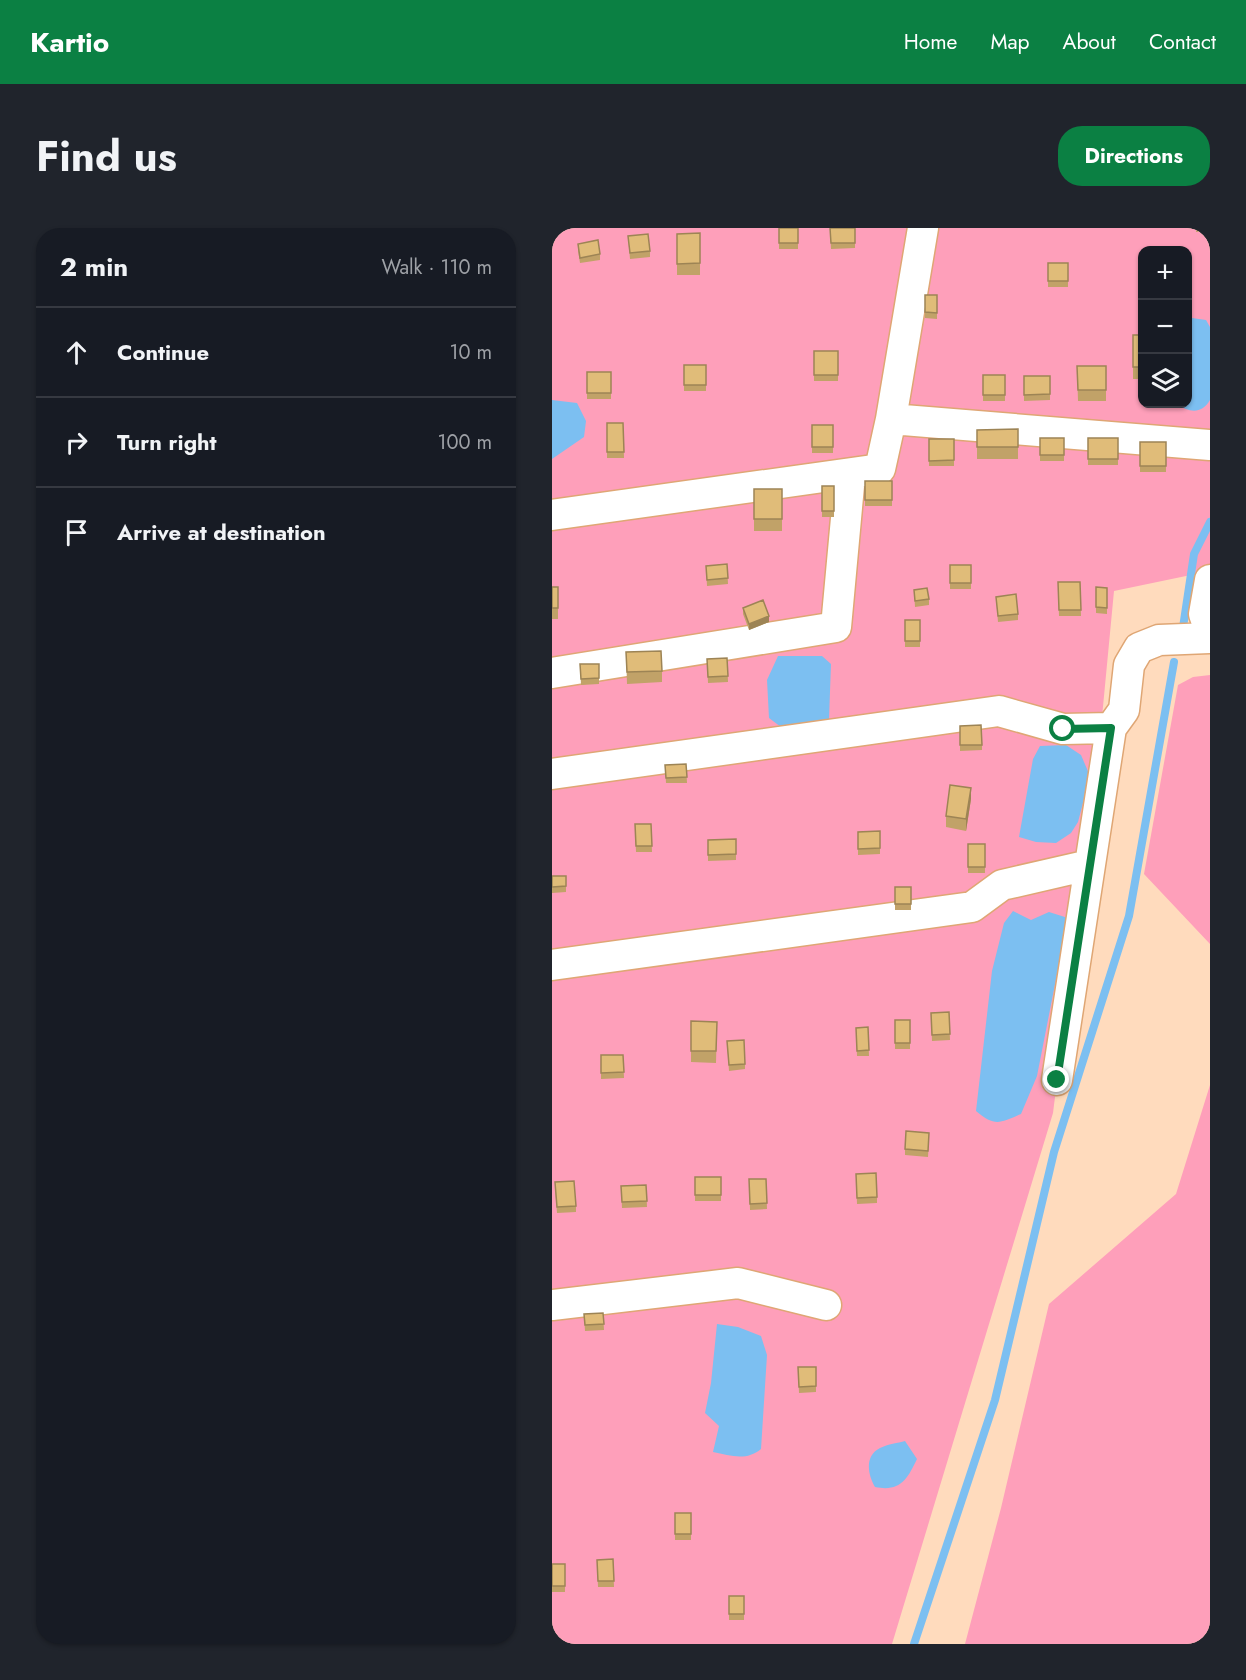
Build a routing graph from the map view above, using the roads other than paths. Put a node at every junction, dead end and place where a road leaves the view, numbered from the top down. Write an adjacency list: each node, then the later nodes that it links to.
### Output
1 (923, 228): 2 (street)
2 (891, 419): 3 (street); 4 (street)
3 (1210, 446)
4 (850, 475): 5 (street); 9 (street)
5 (552, 515)
6 (1210, 580): 7 (street)
7 (1210, 631)
8 (1210, 638): 10 (street)
9 (552, 673)
10 (1111, 728): 11 (street); 12 (street)
11 (552, 774)
12 (1089, 865): 13 (street); 14 (street)
13 (552, 965)
14 (1057, 1080)
15 (552, 1305): 16 (street)
16 (826, 1305)

